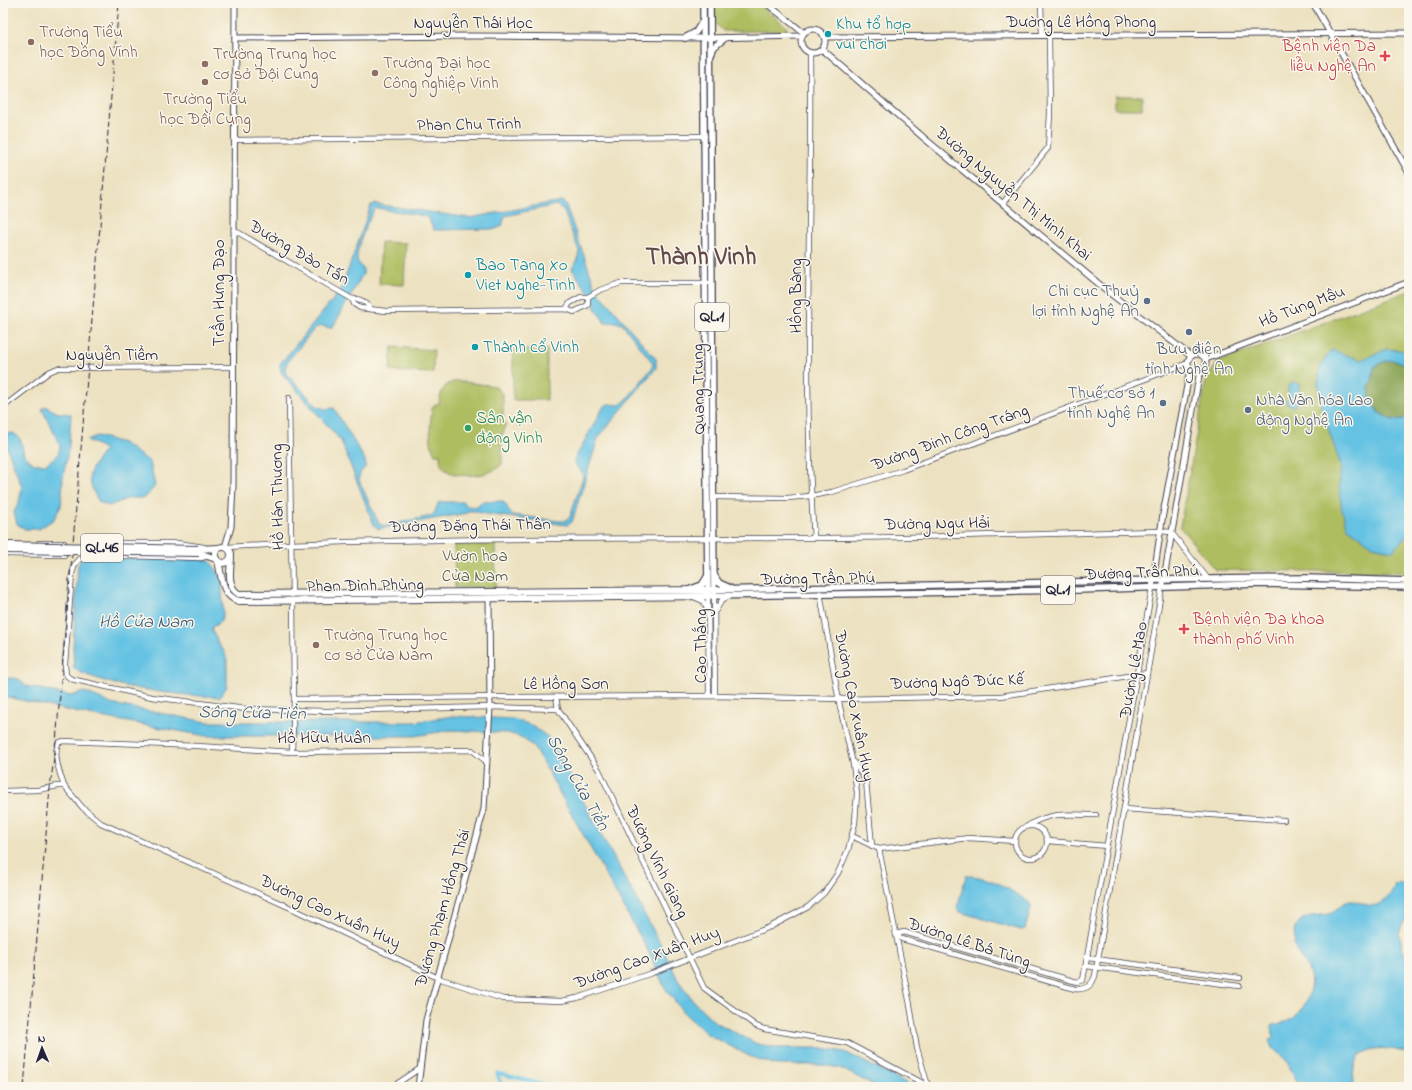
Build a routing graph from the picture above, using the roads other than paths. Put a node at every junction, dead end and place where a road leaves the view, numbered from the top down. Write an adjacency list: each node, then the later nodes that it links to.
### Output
1 (235, 3): 14 (main road, Trần Hưng Đạo)
2 (703, 3): 7 (main road, QL.1)
3 (710, 3): 17 (main road, QL.1)
4 (766, 3): 10 (main road)
5 (1041, 3): 11 (street)
6 (1313, 3): 9 (main road)
7 (703, 16): 15 (main road); 16 (main road, QL.1)
8 (1409, 33): 9 (main road, Đường Lê Hồng Phong)
9 (1330, 34): 12 (main road, Đường Lê Hồng Phong); 24 (main road)
10 (802, 35): 13 (main road); 18 (main road); 20 (main road)
11 (1042, 35): 12 (main road, Đường Lê Hồng Phong); 13 (main road, Đường Lê Hồng Phong)
12 (1050, 35): 25 (street)
13 (824, 37): 19 (main road)
14 (235, 38): 15 (main road, Nguyễn Thái Học); 23 (main road, Trần Hưng Đạo)
15 (685, 38): 16 (main road, Nguyễn Thái Học)
16 (704, 38): 17 (main road, Nguyễn Thái Học); 22 (main road, Quang Trung / QL.1)
17 (710, 38): 18 (main road); 21 (main road, Quang Trung / QL.1)
18 (726, 38): 21 (main road)
19 (822, 48): 20 (main road); 25 (main road, Đường Nguyễn Thị Minh Khai)
20 (810, 52): 44 (street, Hồng Bàng)
21 (710, 62): 22 (main road, Quang Trung / QL.1)
22 (708, 136): 23 (street, Phan Chu Trinh); 28 (main road, Quang Trung / QL.1)
23 (234, 140): 26 (main road, Trần Hưng Đạo)
24 (1409, 173)
25 (1003, 202): 33 (main road, Đường Nguyễn Thị Minh Khai)
26 (234, 230): 30 (street, Đường Đào Tấn); 36 (main road, Trần Hưng Đạo)
27 (1409, 282): 34 (main road, Hồ Tùng Mậu)
28 (708, 283): 29 (street, Đường Đào Tấn); 31 (main road, Quang Trung / QL.1); 32 (main road, Quang Trung / QL.1)
29 (589, 297): 30 (street, Đường Đào Tấn); 30 (street, Đường Đào Tấn)
30 (566, 309)
31 (712, 334): 32 (main road); 43 (main road, Quang Trung / QL.1)
32 (705, 335): 42 (main road, Quang Trung / QL.1)
33 (1191, 356): 34 (main road); 35 (main road)
34 (1206, 359): 37 (main road)
35 (1188, 366): 37 (main road); 39 (main road, Đường Lê Mao); 44 (street, Đường Đinh Công Tráng)
36 (233, 367): 41 (street, Nguyễn Tiềm); 52 (main road, Trần Hưng Đạo)
37 (1204, 369): 40 (main road, Đường Lê Mao)
38 (289, 398): 51 (street, Hồ Hán Thương)
39 (1185, 400): 40 (main road); 47 (main road, Đường Lê Mao)
40 (1194, 401): 48 (main road, Đường Lê Mao)
41 (3, 407)
42 (706, 445): 43 (main road); 45 (main road, Quang Trung / QL.1)
43 (713, 446): 46 (main road, Quang Trung / QL.1)
44 (811, 496): 46 (street, Đường Đinh Công Tráng); 50 (street, Hồng Bàng)
45 (706, 497): 46 (main road); 49 (main road, Quang Trung / QL.1)
46 (713, 497): 49 (main road, Quang Trung / QL.1)
47 (1160, 531): 48 (street, Đường Ngư Hải); 50 (street, Đường Ngư Hải); 61 (main road, Đường Lê Mao)
48 (1171, 532): 60 (street); 62 (main road, Đường Lê Mao)
49 (710, 538): 50 (street, Đường Ngư Hải); 51 (street, Đường Đặng Thái Thân); 59 (main road, Quang Trung / QL.1)
50 (814, 538)
51 (292, 544): 52 (street, Đường Đặng Thái Thân); 81 (street, Hồ Hán Thương)
52 (221, 547): 54 (highway, QL.46); 55 (street, Đường Đặng Thái Thân); 57 (highway); 58 (highway)
53 (4, 548): 53 (street); 54 (highway, QL.46, bridge)
54 (199, 551): 56 (highway, QL.46)
55 (84, 555): 56 (street); 97 (street)
56 (209, 556): 58 (highway, QL.46)
57 (231, 559): 58 (highway); 81 (highway, Phan Đình Phùng)
58 (217, 560): 81 (highway, Phan Đình Phùng)
59 (711, 573): 75 (main road); 77 (main road); 78 (main road, Quang Trung / QL.1)
60 (1208, 579): 62 (main road, Đường Trần Phú / QL.1); 63 (main road, Đường Trần Phú / QL.1)
61 (1153, 580): 62 (main road, Đường Trần Phú / QL.1); 65 (main road, Đường Trần Phú / QL.1); 71 (main road, Đường Lê Mao)
62 (1164, 580): 69 (main road, Đường Lê Mao)
63 (1277, 581): 66 (main road, Đường Trần Phú / QL.1); 69 (main road, Đường Trần Phú / QL.1)
64 (1409, 581): 66 (main road, Đường Trần Phú / QL.1)
65 (1038, 583): 67 (main road, Đường Trần Phú / QL.1); 73 (main road)
66 (1382, 583): 70 (main road, Đường Trần Phú / QL.1)
67 (988, 584): 68 (main road, Đường Trần Phú / QL.1); 74 (main road)
68 (924, 585): 72 (main road, Đường Trần Phú / QL.1); 76 (main road)
69 (1162, 587): 71 (main road, Đường Trần Phú / QL.1); 87 (street, Đường Lê Mao)
70 (1409, 587)
71 (1152, 588): 73 (main road, Đường Trần Phú / QL.1); 88 (street, Đường Lê Mao)
72 (820, 590): 75 (main road, Đường Trần Phú / QL.1); 76 (main road, Đường Trần Phú / QL.1); 93 (street, Đường Cao Xuân Huy)
73 (1038, 590): 74 (main road, Đường Trần Phú / QL.1)
74 (988, 591): 76 (main road, Đường Trần Phú / QL.1)
75 (732, 592): 78 (main road, Đường Trần Phú / QL.1); 84 (street)
76 (924, 592)
77 (689, 593): 78 (highway, Phan Đình Phùng); 79 (highway, Phan Đình Phùng); 83 (street)
78 (711, 593): 83 (street); 84 (street, Cao Thắng)
79 (498, 595): 80 (highway, Phan Đình Phùng); 82 (highway, Phan Đình Phùng)
80 (400, 596): 81 (highway, Phan Đình Phùng); 82 (highway, Phan Đình Phùng)
81 (292, 598): 94 (street, Hồ Hán Thương)
82 (489, 598): 91 (main road)
83 (708, 615): 84 (street); 85 (street)
84 (714, 615): 86 (street, Cao Thắng)
85 (708, 659): 86 (street); 89 (street)
86 (714, 659): 90 (street, Cao Thắng)
87 (1147, 674): 88 (street, Đường Ngô Đức Kế); 103 (street, Đường Lê Mao)
88 (1137, 676): 93 (street, Đường Ngô Đức Kế); 111 (street, Đường Lê Mao)
89 (708, 696): 90 (street, Lê Hồng Sơn); 92 (street, Lê Hồng Sơn)
90 (715, 696): 93 (street, Lê Hồng Sơn)
91 (490, 697): 92 (street, Lê Hồng Sơn); 94 (street, Lê Hồng Sơn); 95 (main road)
92 (556, 697): 96 (street, Đường Vĩnh Giang)
93 (838, 698): 99 (street, Đường Cao Xuân Huy)
94 (294, 699): 97 (street, Hồ Hán Thương)
95 (490, 707): 96 (street); 97 (street); 100 (main road, Đường Phạm Hồng Thái)
96 (558, 708): 114 (street, Đường Vĩnh Giang)
97 (294, 712): 98 (street, Hồ Hán Thương)
98 (292, 752): 100 (street, Hồ Hữu Huân); 101 (street, Hồ Hữu Huân)
99 (852, 758): 107 (street, Đường Cao Xuân Huy); 110 (street)
100 (487, 762): 121 (main road, Đường Phạm Hồng Thái)
101 (64, 786): 102 (street); 121 (street, Đường Cao Xuân Huy)
102 (3, 791)
103 (1124, 809): 105 (street); 116 (street, Đường Lê Mao)
104 (1096, 815): 106 (street)
105 (1284, 820)
106 (1027, 826): 108 (street); 109 (street)
107 (852, 836): 110 (street); 114 (street, Đường Cao Xuân Huy)
108 (1015, 841): 109 (street); 112 (street)
109 (1048, 841): 111 (street)
110 (872, 846): 112 (street)
111 (1107, 846): 115 (street, Đường Lê Mao)
112 (879, 849): 113 (street)
113 (896, 934): 119 (street, Đường Lê Bá Tùng); 120 (street, Đường Lê Bá Tùng); 127 (street)
114 (690, 958): 121 (street, Đường Cao Xuân Huy); 127 (street, Đường Vĩnh Giang)
115 (1088, 958): 116 (street); 117 (street, Đường Lê Mao)
116 (1098, 959): 118 (street, Đường Lê Mao); 122 (street)
117 (1086, 966): 118 (street); 119 (street, Đường Lê Mao)
118 (1096, 968): 120 (street, Đường Lê Mao); 123 (street)
119 (1085, 976)
120 (1095, 976)
121 (438, 978): 124 (main road, Đường Phạm Hồng Thái)
122 (1240, 978)
123 (1239, 986)
124 (419, 1069): 125 (street); 126 (main road, Đường Phạm Hồng Thái)
125 (392, 1087)
126 (418, 1087)
127 (929, 1087)

